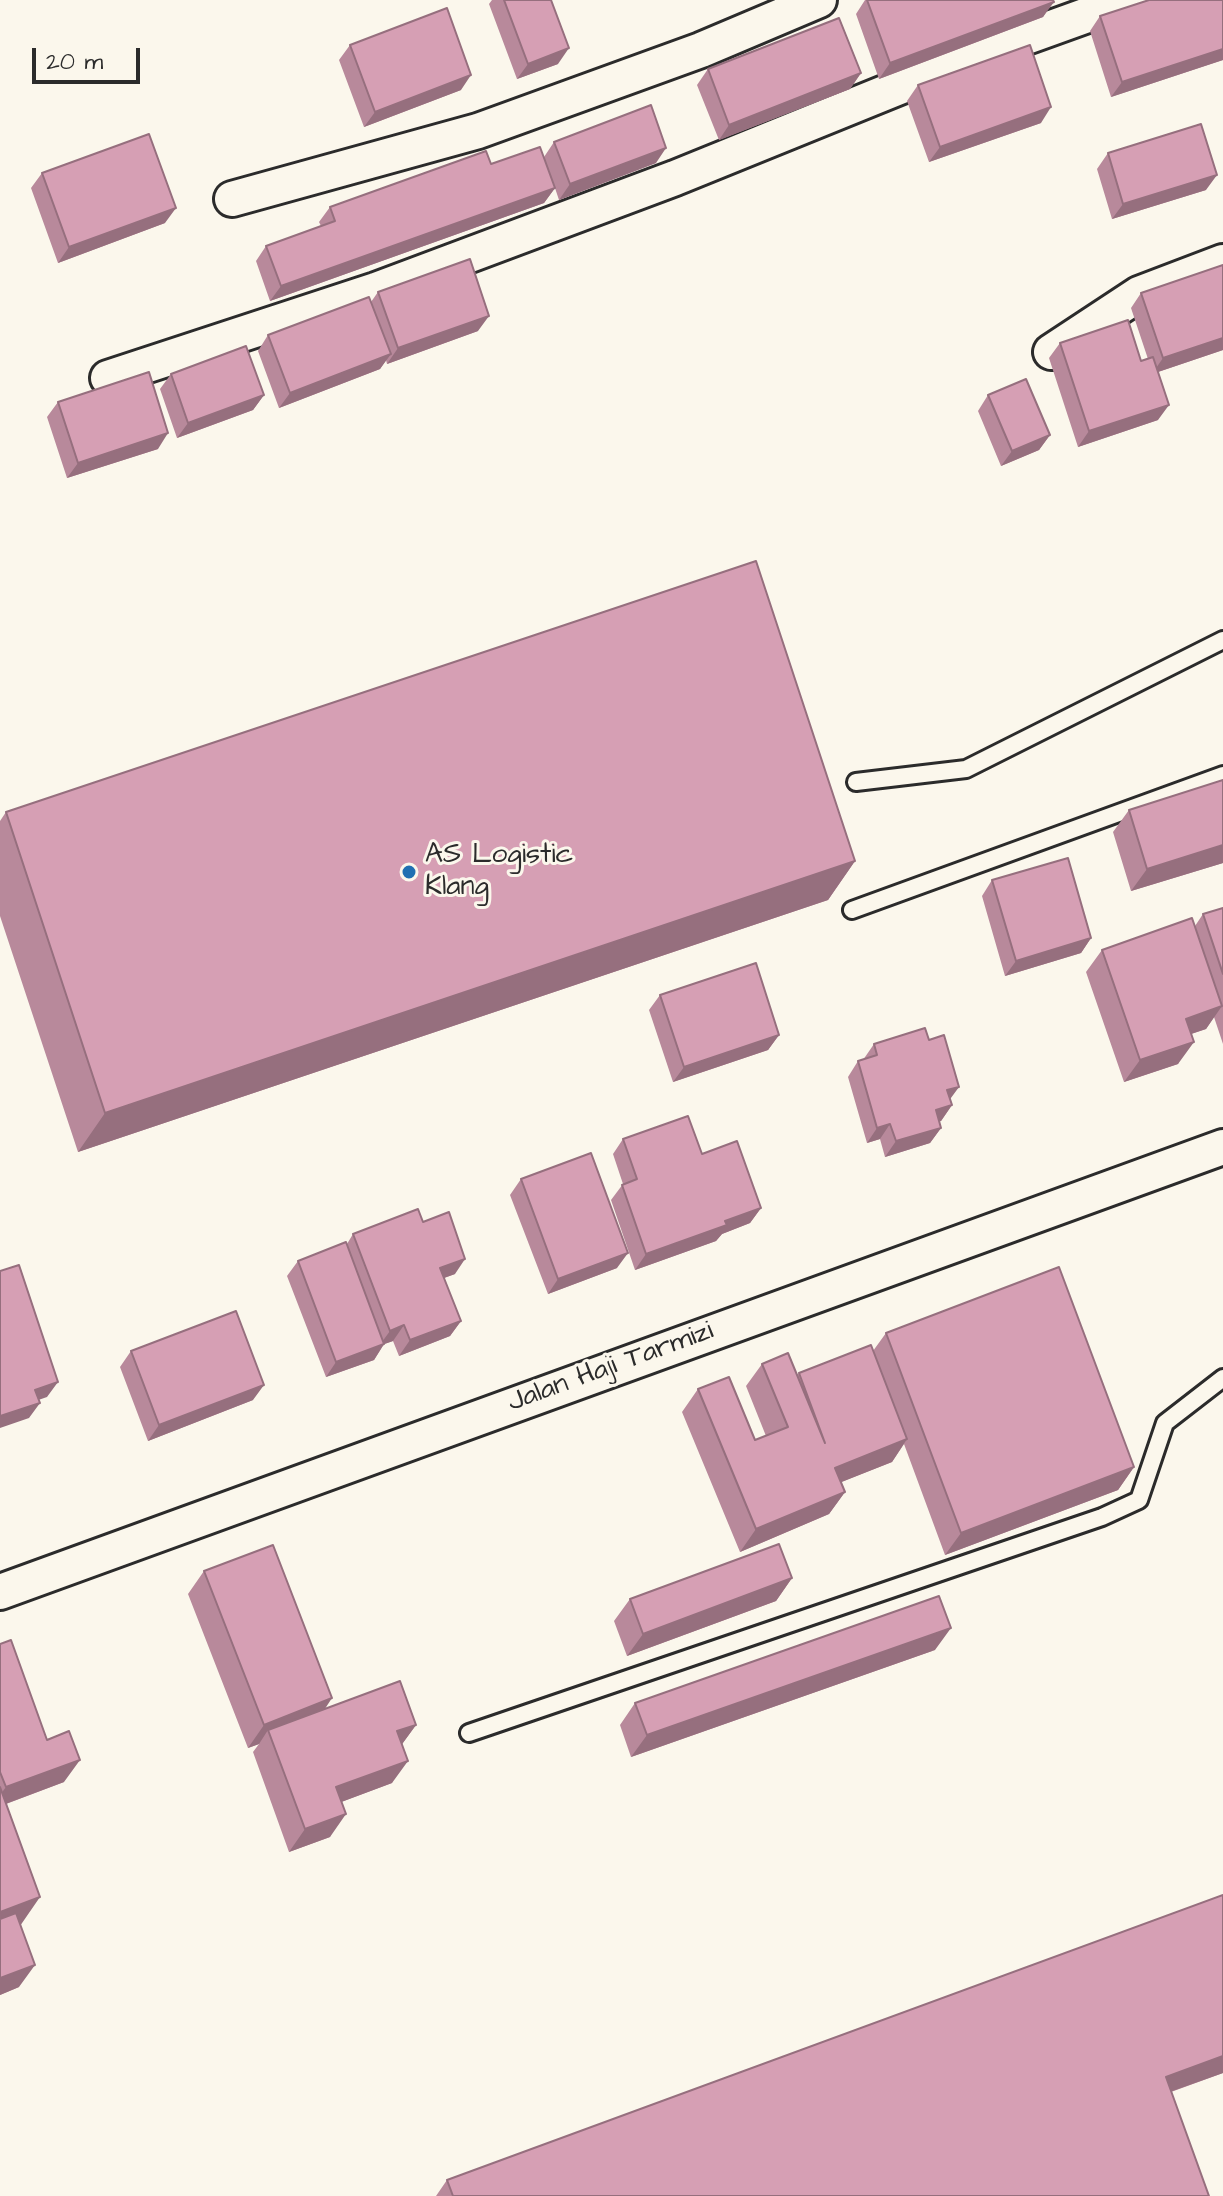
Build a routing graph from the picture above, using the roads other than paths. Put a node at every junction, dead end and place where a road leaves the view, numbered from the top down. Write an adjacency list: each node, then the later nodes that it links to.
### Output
1 (819, 0): 3 (street)
2 (1129, 0): 6 (street)
3 (232, 199)
4 (1223, 262): 5 (street)
5 (1051, 352)
6 (108, 378)
7 (1223, 640): 9 (lane)
8 (1223, 775): 10 (lane)
9 (856, 782)
10 (852, 910)
11 (1223, 1147): 13 (street, Jalan Haji Tarmizi)
12 (1223, 1378): 14 (lane)
13 (0, 1592)
14 (469, 1733)

